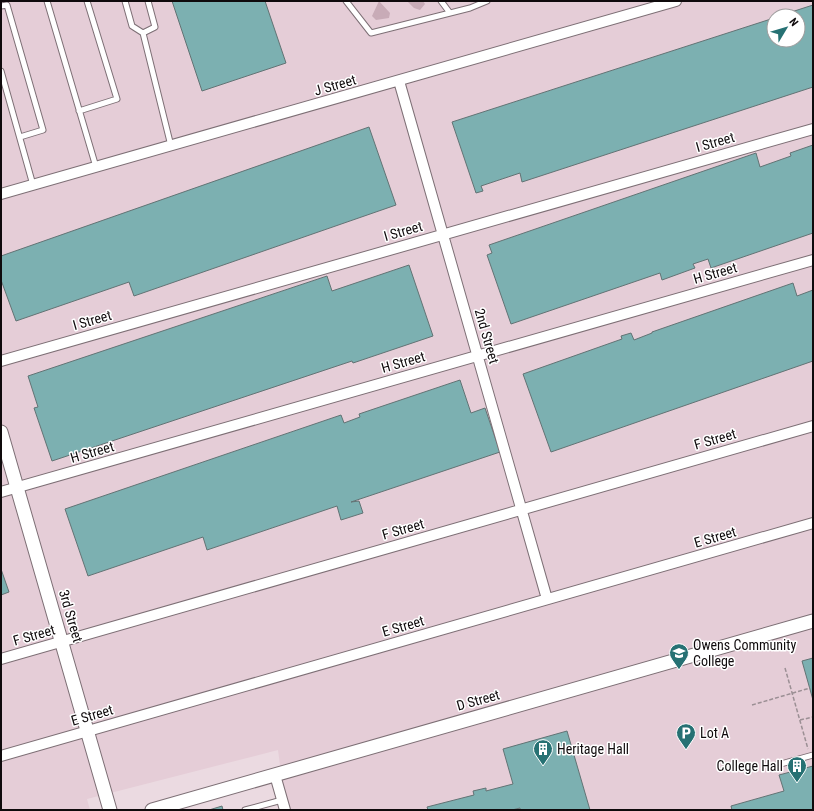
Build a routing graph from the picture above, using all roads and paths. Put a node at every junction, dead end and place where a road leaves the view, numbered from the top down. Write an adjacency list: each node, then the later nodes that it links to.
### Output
1 (47, 1): 14 (lane)
2 (88, 1): 14 (lane)
3 (125, 1): 11 (lane)
4 (148, 1): 11 (lane)
5 (346, 1): 10 (lane)
6 (441, 1): 10 (lane)
7 (487, 1): 10 (lane)
8 (676, 1): 13 (street, J Street)
9 (1, 6): 16 (lane)
10 (450, 13)
11 (142, 33): 17 (lane)
12 (1, 71): 16 (lane)
13 (399, 81): 17 (street, J Street); 21 (street, 2nd Street)
14 (79, 110): 18 (lane)
15 (813, 129): 21 (street, I Street)
16 (20, 137): 19 (lane)
17 (171, 146): 18 (street, J Street)
18 (96, 168): 19 (street, J Street)
19 (33, 185): 20 (street, J Street)
20 (1, 194)
21 (443, 234): 23 (street, 2nd Street); 24 (street, I Street)
22 (813, 260): 23 (street, H Street)
23 (477, 355): 27 (street, H Street); 29 (street, 2nd Street)
24 (1, 361)
25 (813, 426): 29 (street, F Street)
26 (1, 432): 27 (street, 3rd Street)
27 (17, 488): 28 (street, H Street); 33 (street, 3rd Street)
28 (1, 492)
29 (522, 510): 31 (street, 2nd Street); 33 (street, F Street)
30 (813, 523): 31 (street, E Street)
31 (547, 599): 41 (street, E Street)
32 (813, 621): 45 (street, D Street)
33 (61, 641): 34 (street, F Street); 41 (street, 3rd Street)
34 (1, 659)
35 (785, 668): 37 (path)
36 (810, 688): 37 (path)
37 (792, 692): 38 (path); 40 (path)
38 (752, 705)
39 (813, 717): 40 (path)
40 (800, 720): 42 (path)
41 (87, 731): 43 (street, E Street); 47 (street, 3rd Street)
42 (812, 755): 44 (lane)
43 (1, 756)
44 (770, 767)
45 (274, 775): 46 (street); 48 (street, D Street)
46 (282, 800): 49 (lane); 50 (street)
47 (110, 810)
48 (152, 810)
49 (245, 810)
50 (285, 810)

